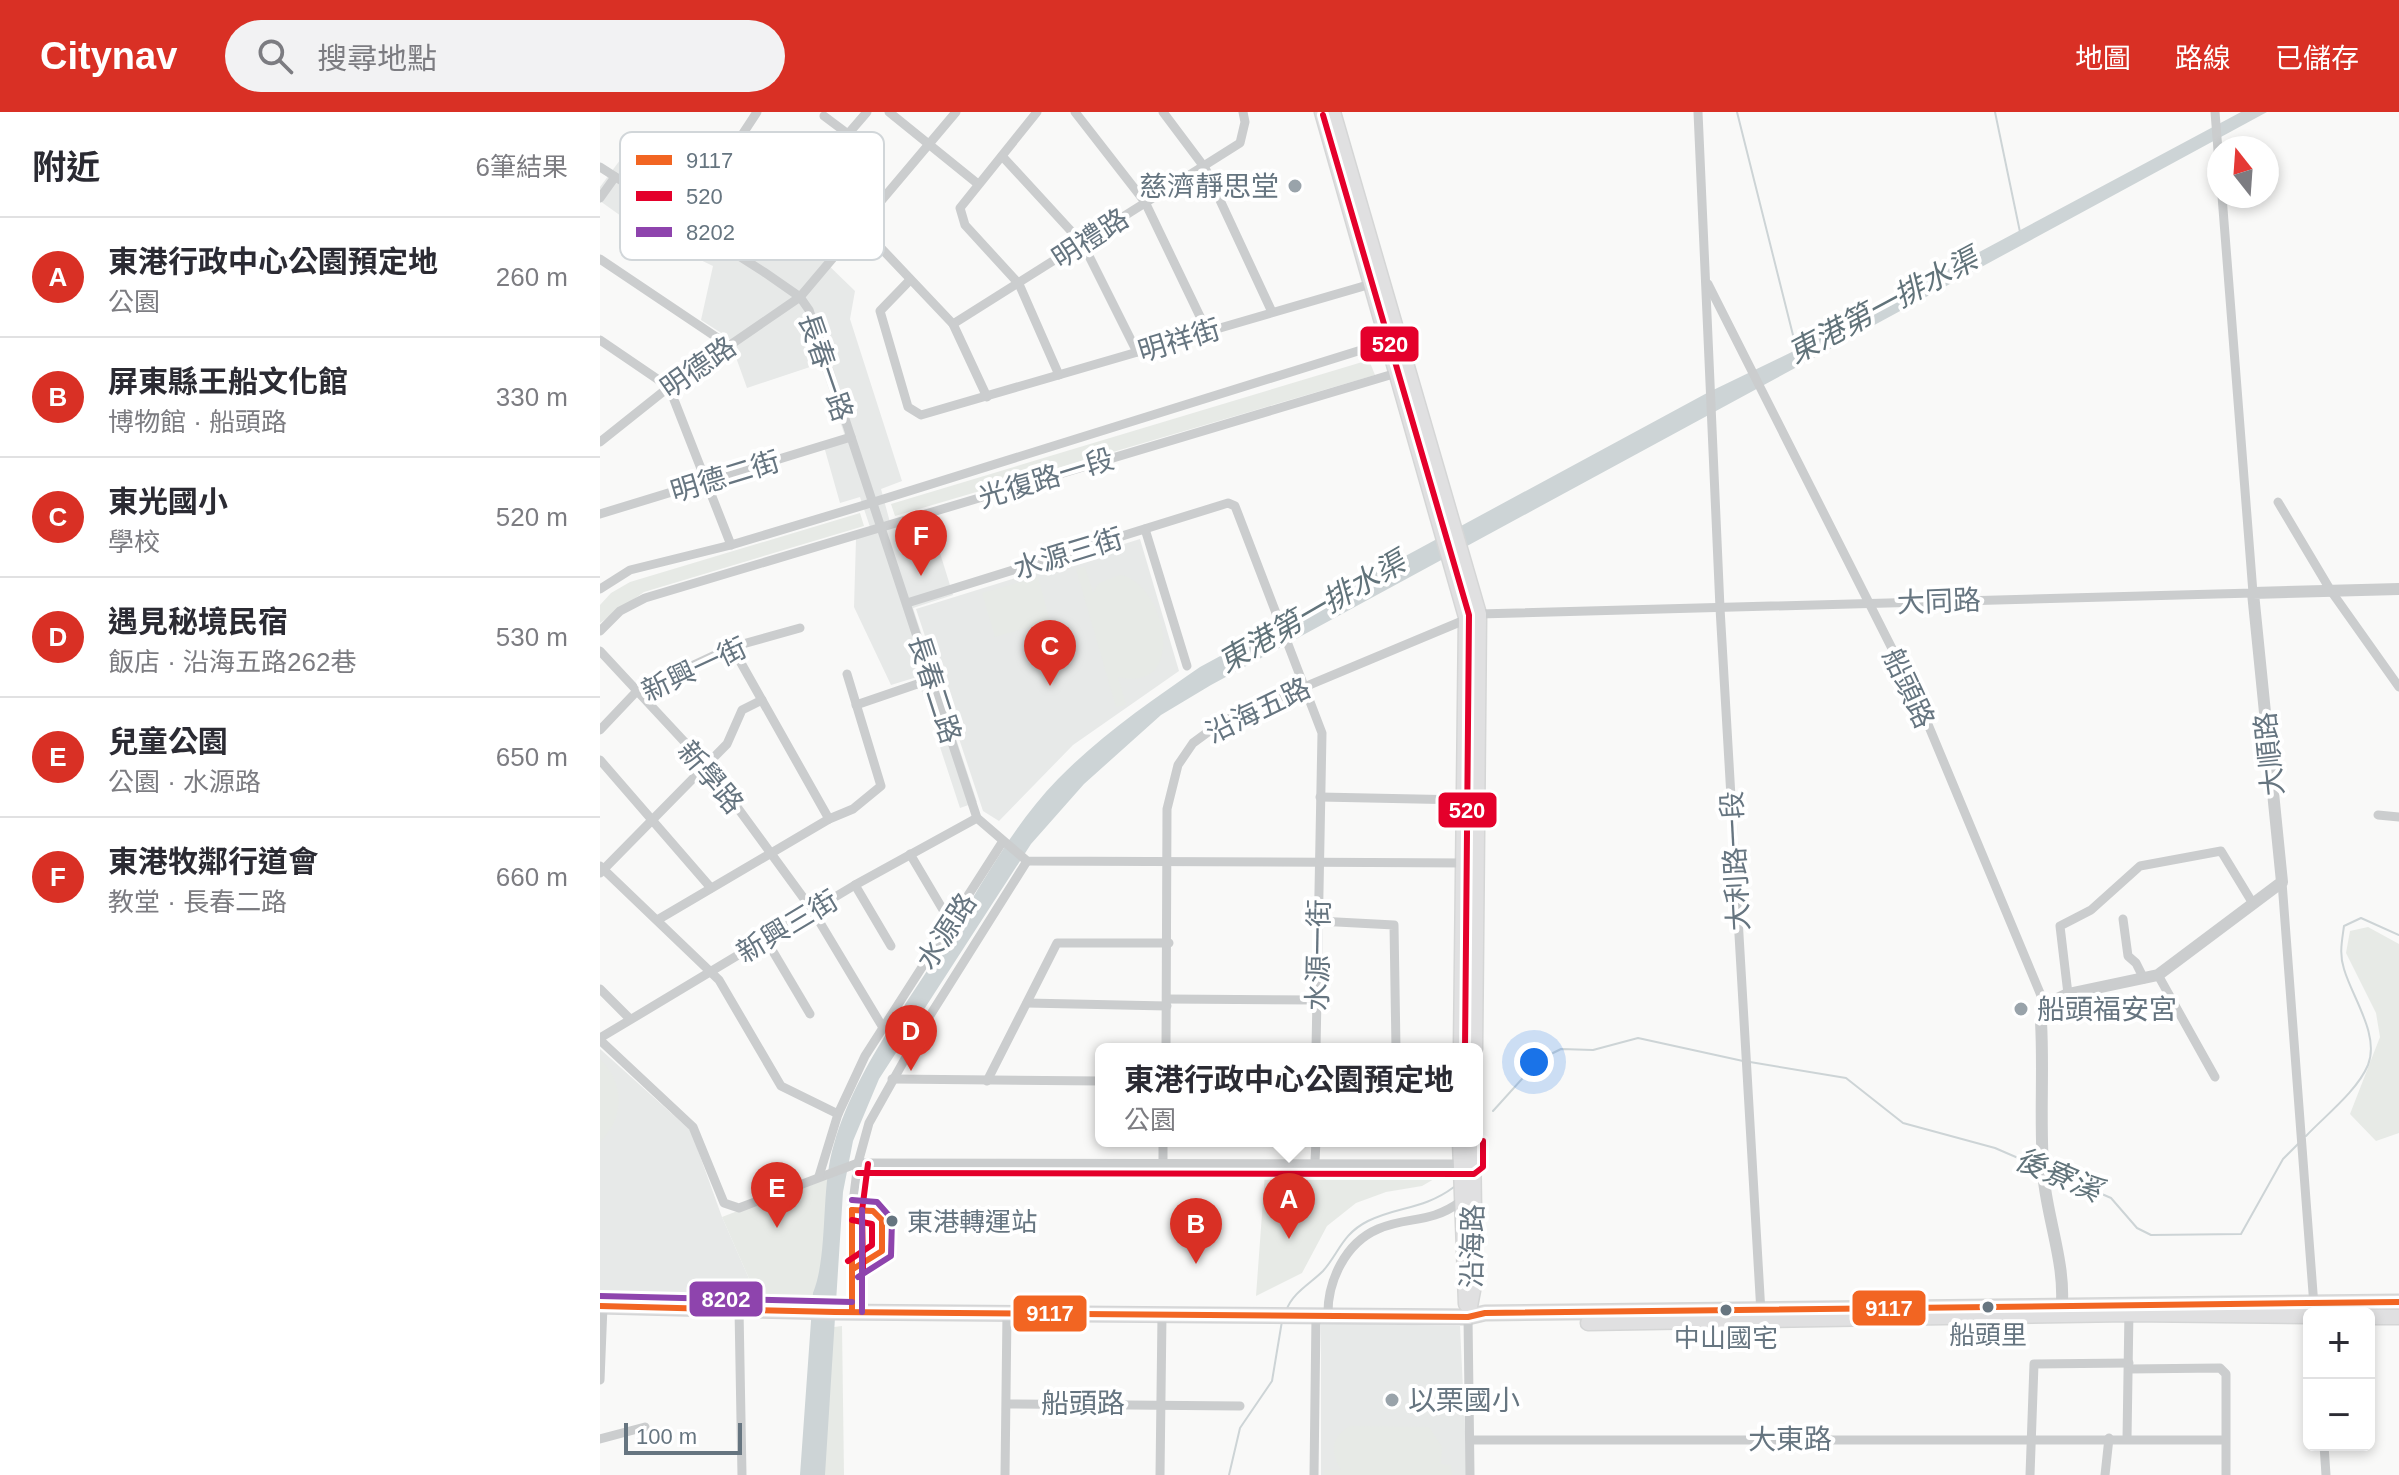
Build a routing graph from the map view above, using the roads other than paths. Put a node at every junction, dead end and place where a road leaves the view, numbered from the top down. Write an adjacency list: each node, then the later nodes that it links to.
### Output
1 (757, 112): 14 (street)
2 (867, 112): 16 (street)
3 (889, 112): 18 (street)
4 (956, 112): 18 (street, 明德路)
5 (1037, 112): 19 (street)
6 (1075, 112): 27 (street)
7 (1163, 112): 21 (street)
8 (1243, 112): 21 (street, 明禮路)
9 (1322, 112): 37 (main road)
10 (1333, 112): 43 (main road)
11 (1698, 112): 35 (street)
12 (2215, 113): 17 (street)
13 (824, 116): 15 (street)
14 (744, 132)
15 (845, 132)
16 (850, 132)
17 (2217, 136)
18 (930, 145): 24 (street); 26 (street, 明德路)
19 (1002, 156): 24 (street); 29 (street)
20 (600, 167): 22 (street, 長春一路)
21 (1205, 168): 27 (street, 明禮路); 39 (street)
22 (615, 177): 23 (street, 長春一路); 25 (street)
23 (620, 180)
24 (978, 184): 36 (street)
25 (600, 198)
26 (884, 201)
27 (1145, 202): 29 (street, 明禮路); 41 (street)
28 (2223, 208): 65 (street, 大順路)
29 (1083, 244): 36 (street, 明禮路); 45 (street)
30 (884, 252): 34 (street)
31 (600, 259): 44 (street)
32 (743, 260): 38 (street, 長春一路)
33 (833, 260): 38 (street, 明德路)
34 (910, 280): 40 (street); 50 (street, 明祥街)
35 (1706, 281): 67 (street, 船頭路); 68 (street, 大利路一段)
36 (1019, 284): 40 (street, 明禮路); 48 (street)
37 (1371, 284): 39 (street, 明祥街); 43 (main road)
38 (800, 297): 44 (street, 明德路); 51 (street, 長春一路)
39 (1272, 312): 41 (street, 明祥街)
40 (953, 324): 50 (street)
41 (1207, 331): 45 (street, 明祥街)
42 (600, 340): 49 (street)
43 (1393, 340): 46 (main road); 47 (main road); 54 (street, 光復路一段)
44 (728, 345): 49 (street, 明德路)
45 (1137, 352): 48 (street, 明祥街)
46 (1409, 370): 47 (street, 光復路一段); 58 (main road)
47 (1394, 374): 58 (main road); 59 (street, 光復路一段)
48 (1059, 375): 50 (street, 明祥街)
49 (669, 387): 52 (street, 明德路); 53 (street)
50 (987, 397)
51 (851, 437): 53 (street, 明德二街); 54 (street, 長春一路)
52 (600, 442)
53 (705, 483): 57 (street, 明德二街); 61 (street)
54 (873, 502): 59 (street, 長春一路); 61 (street, 光復路一段)
55 (2278, 502): 64 (street)
56 (1228, 503): 60 (street, 水源三街); 77 (street, 水源一街)
57 (600, 514)
58 (1447, 524): 69 (main road)
59 (882, 527): 66 (street, 長春二路); 71 (street, 光復路一段)
60 (1145, 529): 66 (street, 水源三街); 74 (street)
61 (731, 545): 62 (street, 光復路一段)
62 (600, 589)
63 (2399, 589): 64 (street, 大同路)
64 (2331, 591): 65 (street, 大同路); 78 (street)
65 (2253, 593): 67 (street, 大同路); 100 (street, 大順路)
66 (907, 603): 76 (street, 長春二路)
67 (1868, 603): 68 (street, 大同路); 120 (street, 船頭路)
68 (1720, 608): 69 (street, 大同路); 155 (street, 大利路一段)
69 (1472, 615): 77 (street, 沿海五路); 86 (main road); 98 (main road)
70 (800, 628): 72 (street, 新興一街)
71 (600, 631)
72 (732, 647): 79 (street, 新興一街); 80 (street)
73 (600, 651): 79 (street, 新學路)
74 (1187, 666)
75 (847, 674): 81 (street)
76 (932, 679): 81 (street); 89 (street, 長春二路)
77 (1306, 686): 85 (street, 水源一街); 97 (street, 沿海五路)
78 (2399, 687)
79 (636, 692): 82 (street, 新興一街); 84 (street, 新學路)
80 (762, 700): 84 (street); 91 (street)
81 (856, 705): 91 (street)
82 (600, 730)
83 (600, 760): 90 (street)
84 (707, 766): 90 (street); 93 (street, 新學路)
85 (1320, 797): 86 (street); 96 (street, 水源一街)
86 (1465, 800): 98 (main road)
87 (2378, 815): 88 (street)
88 (2399, 817)
89 (977, 818): 92 (street); 94 (street, 新興三街)
90 (653, 819): 99 (street); 102 (street)
91 (829, 819): 93 (street)
92 (1005, 842): 95 (street); 108 (street, 水源路)
93 (772, 853): 102 (street); 104 (street, 新學路)
94 (910, 854): 101 (street, 新興三街); 108 (street)
95 (1023, 858): 97 (street); 131 (street, 水源路)
96 (1319, 860): 97 (street); 98 (street); 107 (street, 水源一街)
97 (1166, 861): 110 (street, 沿海五路)
98 (1471, 863): 128 (main road); 129 (main road)
99 (601, 869): 105 (street)
100 (2282, 882): 103 (street); 148 (street, 大順路)
101 (855, 885): 104 (street, 新興三街); 111 (street)
102 (711, 888): 105 (street)
103 (2252, 902): 113 (street); 116 (street)
104 (813, 911): 109 (street, 新興三街); 123 (street, 新學路)
105 (659, 919): 112 (street)
106 (2123, 919): 114 (street)
107 (1318, 921): 117 (street, 水源一街); 127 (street)
108 (952, 925): 123 (street, 水源路)
109 (765, 938): 112 (street, 新興三街); 121 (street)
110 (1169, 943): 118 (street, 沿海五路); 119 (street)
111 (891, 946)
112 (710, 972): 122 (street, 新興三街); 134 (street)
113 (2158, 975): 114 (street); 130 (street)
114 (2144, 979): 116 (street)
115 (600, 989): 122 (street)
116 (2068, 994): 120 (street)
117 (1317, 1000): 118 (street); 126 (street, 水源一街)
118 (1167, 1002): 119 (street); 125 (street, 沿海五路)
119 (1027, 1003): 132 (street)
120 (2045, 1005): 151 (street, 船頭路)
121 (810, 1014)
122 (630, 1019): 124 (street, 新興三街)
123 (882, 1026): 134 (street, 水源路)
124 (600, 1039): 143 (street)
125 (1166, 1043)
126 (1316, 1043)
127 (1396, 1043)
128 (1461, 1043)
129 (1475, 1043)
130 (2215, 1077)
131 (892, 1079): 132 (street); 142 (street, 水源路)
132 (987, 1081): 133 (street)
133 (1095, 1081)
134 (838, 1114): 143 (street, 水源路)
135 (1163, 1147): 139 (street)
136 (1316, 1147): 140 (street)
137 (1462, 1147): 141 (main road, 沿海路)
138 (1471, 1147): 141 (main road, 沿海路)
139 (1163, 1161): 140 (street); 142 (street)
140 (1315, 1161): 141 (street)
141 (1466, 1164): 144 (main road, 沿海路); 158 (main road, 沿海路)
142 (852, 1165): 143 (street); 152 (street, 水源路)
143 (822, 1175)
144 (1460, 1202): 156 (street); 158 (main road, 沿海路)
145 (2399, 1302): 148 (main road)
146 (601, 1306): 149 (main road); 162 (street)
147 (2303, 1307): 150 (main road)
148 (2314, 1307)
149 (739, 1309): 152 (main road); 174 (street)
150 (2129, 1309): 151 (main road); 157 (main road); 161 (street)
151 (2061, 1311): 155 (main road)
152 (852, 1312): 153 (main road)
153 (1007, 1312): 154 (main road); 164 (street, 船頭路)
154 (1162, 1315): 156 (main road); 163 (street, 船頭路)
155 (1761, 1315): 158 (main road)
156 (1322, 1316): 158 (main road); 177 (street)
157 (2303, 1316)
158 (1468, 1317): 171 (street)
159 (2375, 1317): 160 (main road)
160 (2399, 1317)
161 (2129, 1366): 167 (street); 170 (street); 172 (street)
162 (600, 1380)
163 (1160, 1403): 164 (street, 船頭路); 165 (street, 船頭路); 176 (street, 船頭路)
164 (1007, 1404): 175 (street, 船頭路)
165 (1240, 1406)
166 (645, 1427): 169 (street)
167 (2032, 1438): 168 (street, 大東路); 171 (street, 大東路); 179 (street)
168 (2109, 1438): 170 (street, 大東路); 180 (street)
169 (600, 1439)
170 (2127, 1439): 172 (street, 大東路)
171 (1470, 1440): 178 (street)
172 (2225, 1440): 181 (street)
173 (2324, 1451): 182 (street)
174 (742, 1475)
175 (1005, 1475)
176 (1160, 1475)
177 (1314, 1475)
178 (1470, 1475)
179 (2030, 1475)
180 (2105, 1475)
181 (2226, 1475)
182 (2326, 1475)

